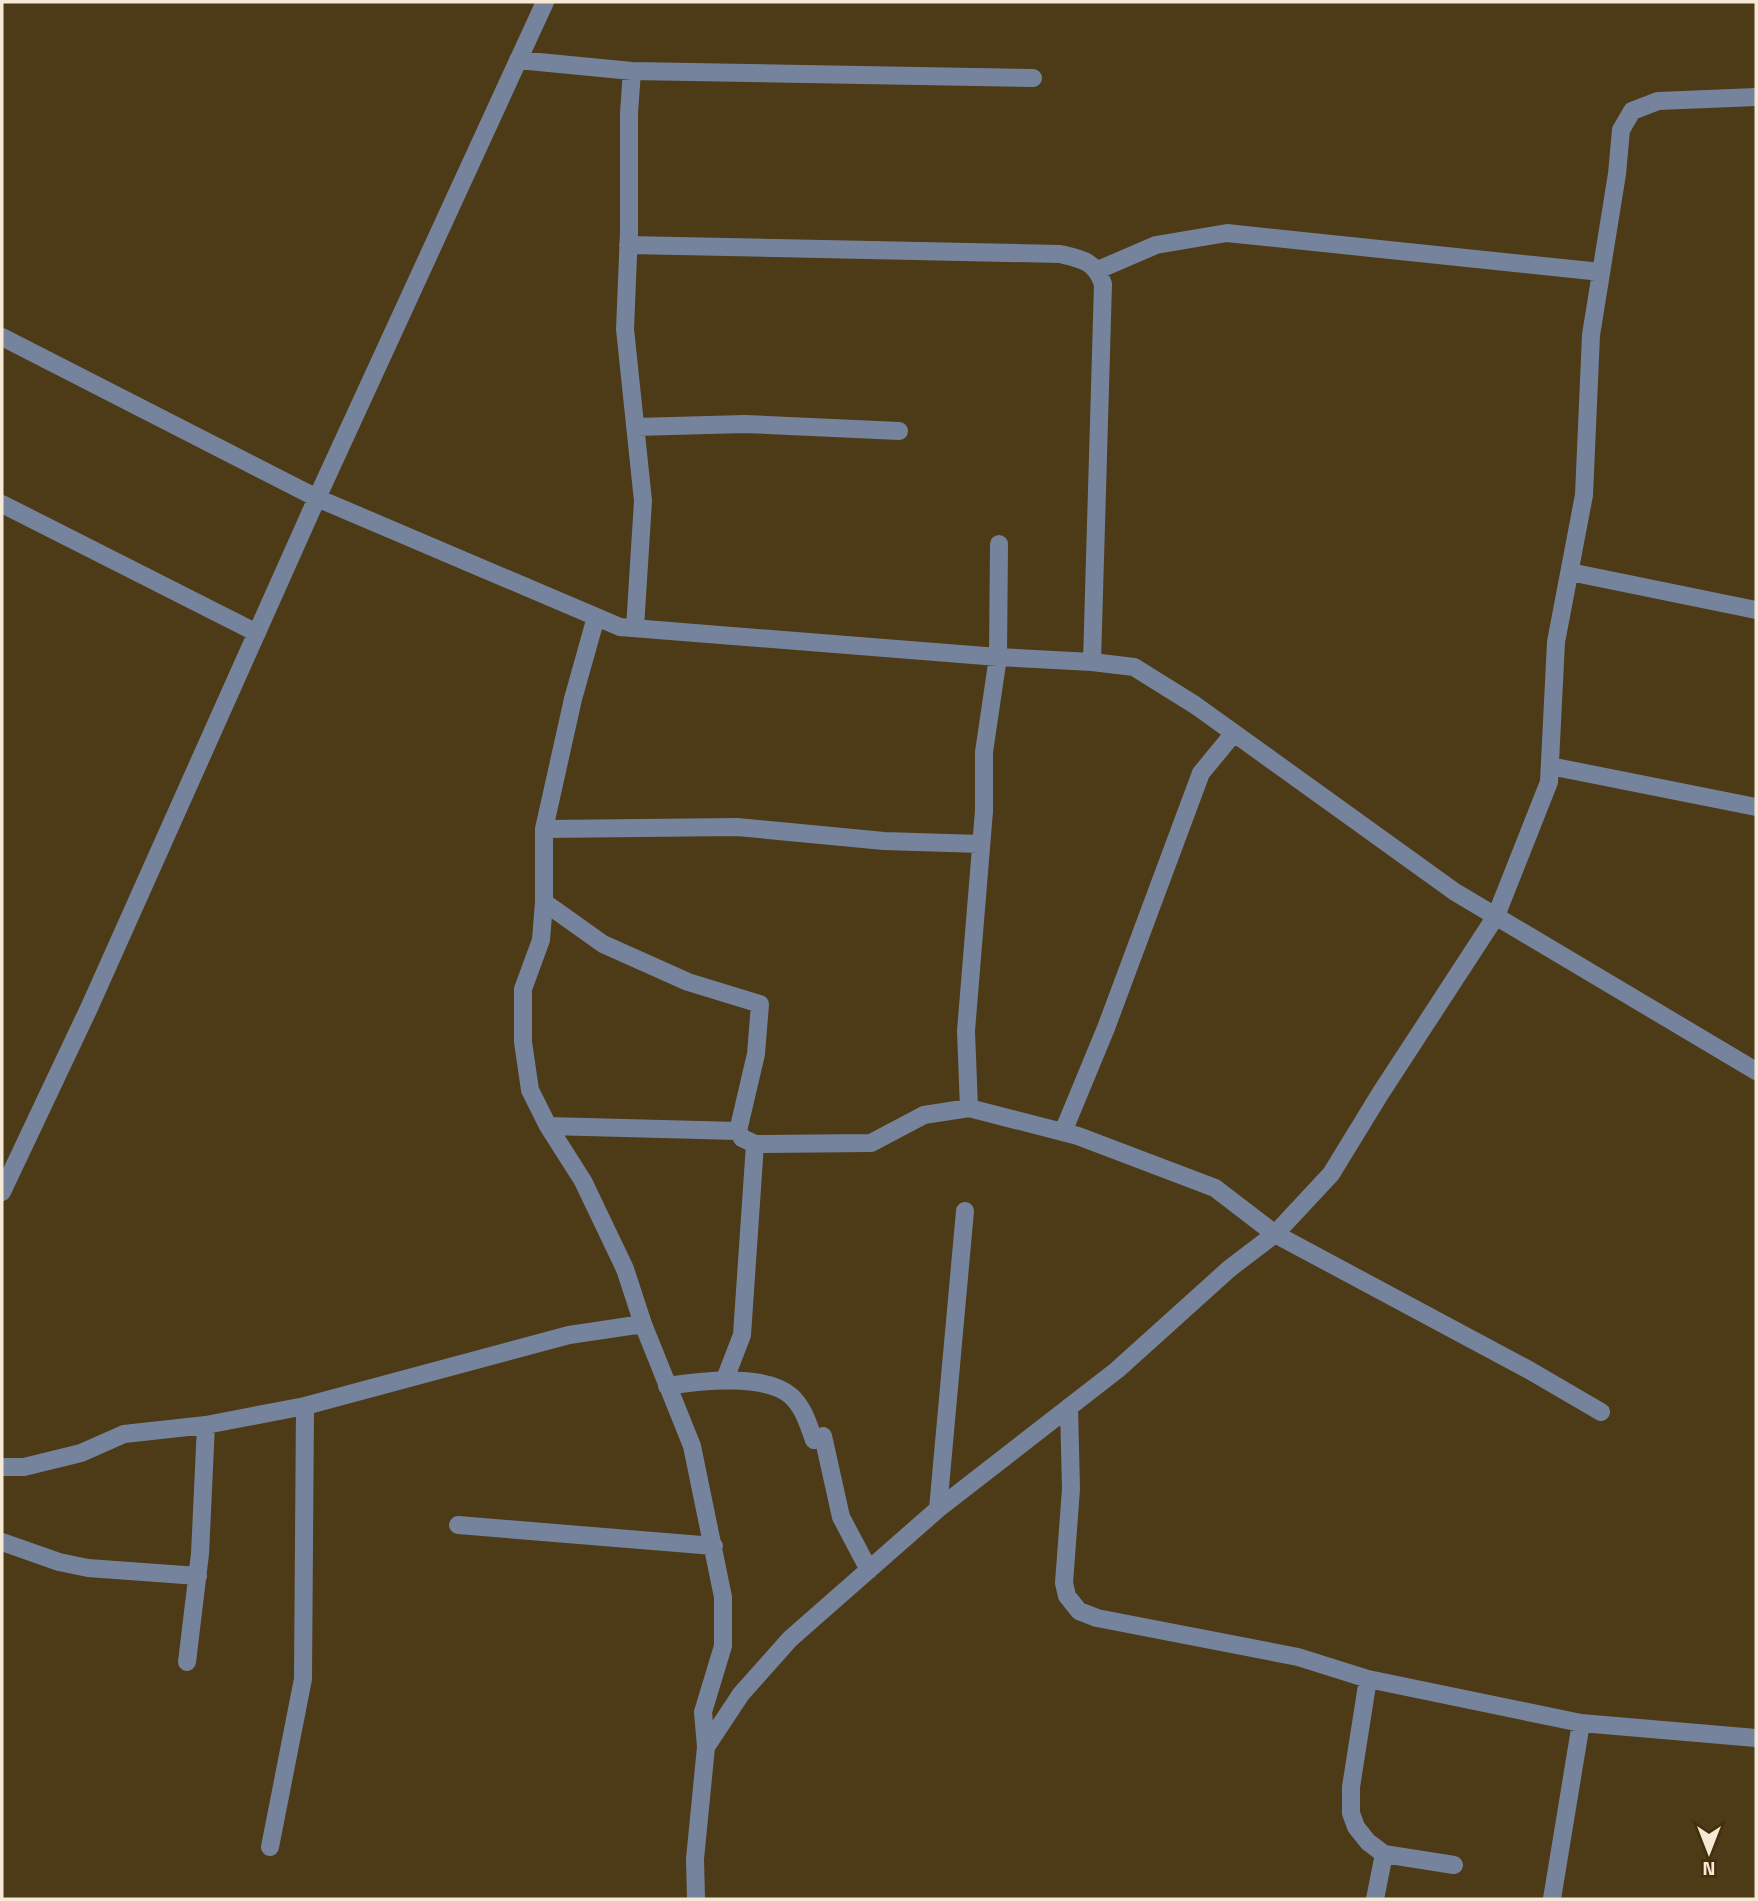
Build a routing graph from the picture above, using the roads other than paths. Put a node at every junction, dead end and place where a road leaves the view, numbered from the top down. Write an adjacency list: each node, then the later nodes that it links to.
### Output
1 (545, 2): 2 (street)
2 (518, 60): 3 (street); 12 (street)
3 (632, 71): 4 (street); 6 (street)
4 (1033, 78)
5 (1756, 97): 8 (street)
6 (628, 245): 7 (street); 10 (street)
7 (1098, 270): 8 (street); 21 (street)
8 (1601, 272): 15 (street)
9 (2, 337): 12 (street)
10 (635, 427): 11 (street); 18 (street)
11 (899, 430)
12 (317, 498): 17 (street); 19 (street)
13 (2, 504): 19 (street)
14 (999, 544): 20 (street)
15 (1570, 572): 16 (street); 23 (street)
16 (1756, 610)
17 (596, 617): 18 (street); 25 (street)
18 (635, 628): 20 (street)
19 (257, 633): 35 (street)
20 (998, 657): 21 (street); 26 (street)
21 (1092, 662): 22 (street)
22 (1234, 733): 28 (street); 33 (street)
23 (1550, 766): 24 (street); 28 (street)
24 (1756, 807)
25 (544, 829): 26 (street); 27 (street)
26 (981, 844): 30 (street)
27 (544, 902): 31 (street); 32 (street)
28 (1496, 916): 29 (street); 37 (street)
29 (1756, 1071)
30 (970, 1108): 33 (street); 34 (street)
31 (548, 1125): 32 (street); 38 (street)
32 (738, 1132): 34 (street)
33 (1063, 1132): 37 (street)
34 (755, 1144): 39 (street)
35 (2, 1192)
36 (965, 1211): 46 (street)
37 (1275, 1234): 42 (street); 43 (street)
38 (643, 1324): 40 (street); 41 (street)
39 (725, 1379): 40 (street); 50 (street)
40 (667, 1386): 49 (street)
41 (305, 1406): 44 (street); 57 (street)
42 (1069, 1407): 46 (street); 53 (street)
43 (1601, 1412)
44 (206, 1425): 45 (street); 51 (street)
45 (2, 1467)
46 (938, 1510): 50 (street)
47 (458, 1525): 49 (street)
48 (2, 1542): 51 (street)
49 (714, 1546): 56 (street)
50 (869, 1570): 56 (street)
51 (198, 1576): 52 (street)
52 (187, 1662)
53 (1368, 1679): 54 (street); 58 (street)
54 (1581, 1723): 55 (street); 62 (street)
55 (1756, 1738)
56 (706, 1747): 60 (street)
57 (270, 1847)
58 (1384, 1854): 59 (street); 61 (street)
59 (1454, 1865)
60 (696, 1899)
61 (1375, 1899)
62 (1552, 1899)

